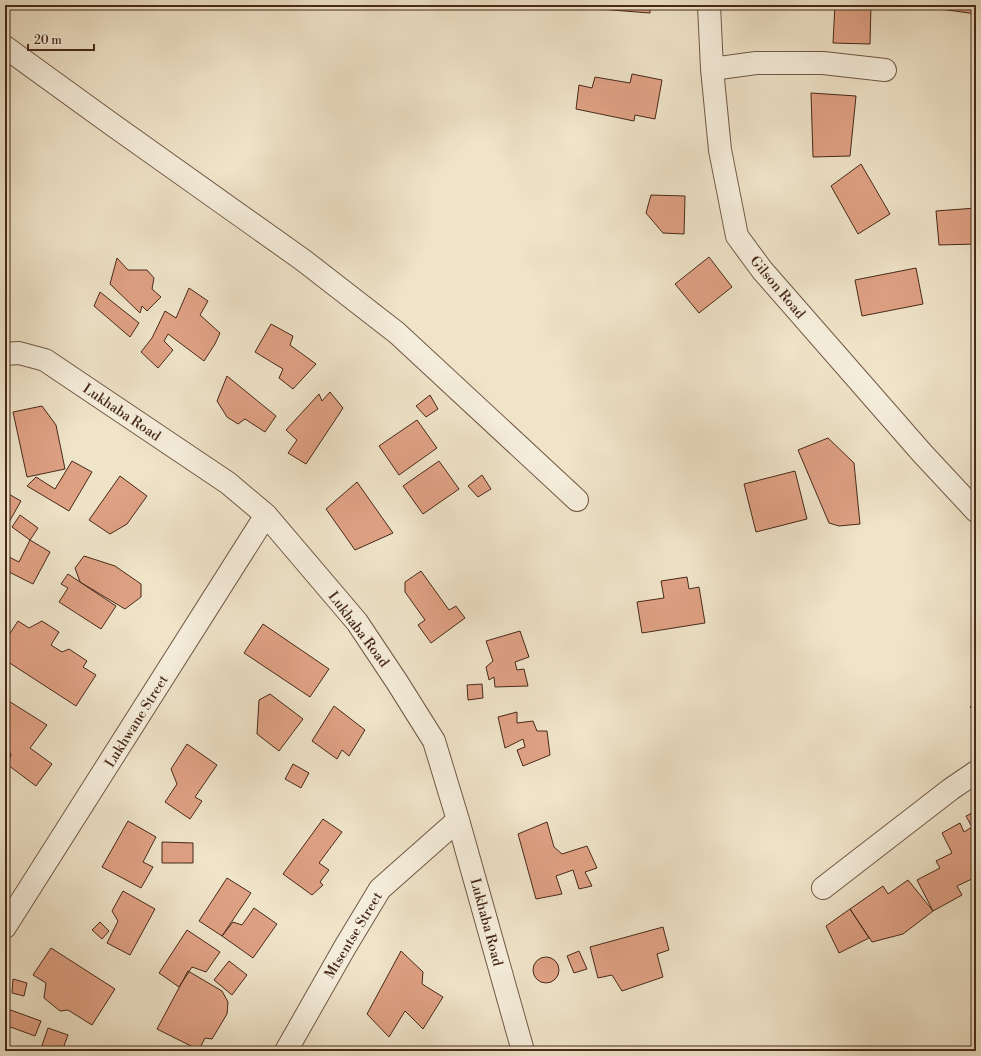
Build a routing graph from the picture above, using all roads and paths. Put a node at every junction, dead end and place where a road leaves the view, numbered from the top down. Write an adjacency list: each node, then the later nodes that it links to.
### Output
1 (709, 5): 3 (street, Gilson Road)
2 (5, 47): 6 (street)
3 (712, 69): 4 (street); 7 (street, Gilson Road)
4 (885, 70)
5 (5, 354): 8 (street, Lukhaba Road)
6 (577, 500)
7 (976, 511)
8 (266, 515): 10 (street, Lukhaba Road); 12 (street, Lukhwane Street)
9 (976, 772): 11 (street)
10 (458, 820): 13 (street, Mtsentse Street); 14 (street, Lukhaba Road)
11 (823, 888)
12 (5, 927)
13 (286, 1051)
14 (523, 1051)

